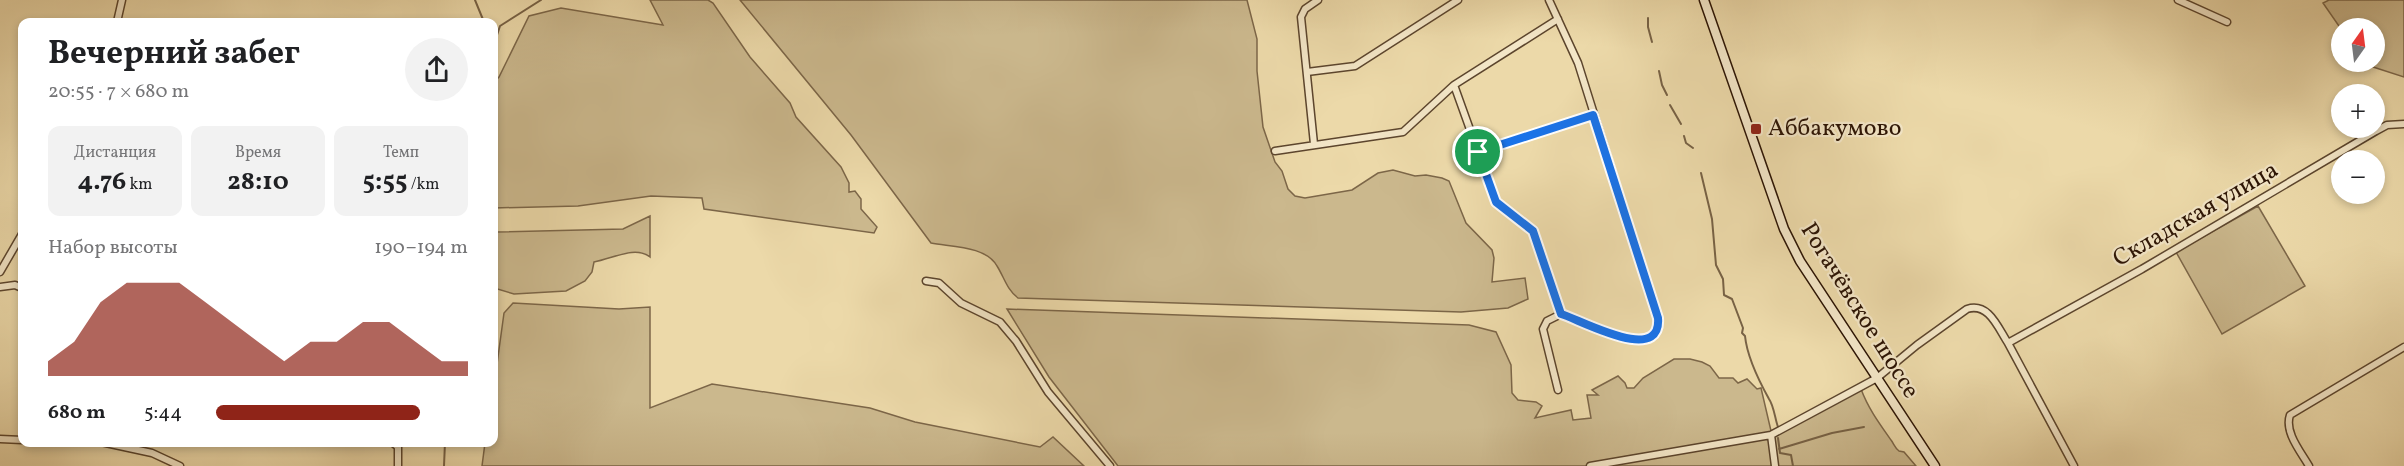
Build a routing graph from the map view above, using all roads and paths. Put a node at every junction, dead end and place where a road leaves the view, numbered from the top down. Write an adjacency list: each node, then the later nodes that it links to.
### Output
1 (122, 0): 7 (street)
2 (1318, 0): 10 (street)
3 (1458, 0): 10 (street)
4 (1549, 0): 8 (street)
5 (1704, 0): 25 (main road, Рогачёвское шоссе)
6 (2178, 0): 9 (street)
7 (118, 18)
8 (1557, 19): 11 (street); 12 (street)
9 (2227, 22)
10 (1307, 72): 14 (street)
11 (1454, 85): 14 (street); 16 (street)
12 (1593, 115): 16 (street); 22 (street)
13 (2404, 124): 23 (street, Складская улица)
14 (1314, 144): 15 (street)
15 (1275, 151)
16 (1478, 152): 22 (street)
17 (18, 241): 18 (street)
18 (0, 272)
19 (926, 281): 34 (street)
20 (18, 286): 21 (street)
21 (0, 288)
22 (1561, 314): 26 (street)
23 (2007, 343): 25 (street); 38 (street)
24 (2404, 347): 39 (street)
25 (1877, 378): 27 (street); 37 (main road, Рогачёвское шоссе)
26 (1558, 390)
27 (1771, 435): 35 (street); 36 (street)
28 (0, 439): 29 (street)
29 (18, 440)
30 (124, 447): 32 (street)
31 (398, 447): 33 (street)
32 (180, 466)
33 (398, 466)
34 (1110, 466)
35 (1590, 466)
36 (1775, 466)
37 (1935, 466)
38 (2074, 466)
39 (2309, 466)

